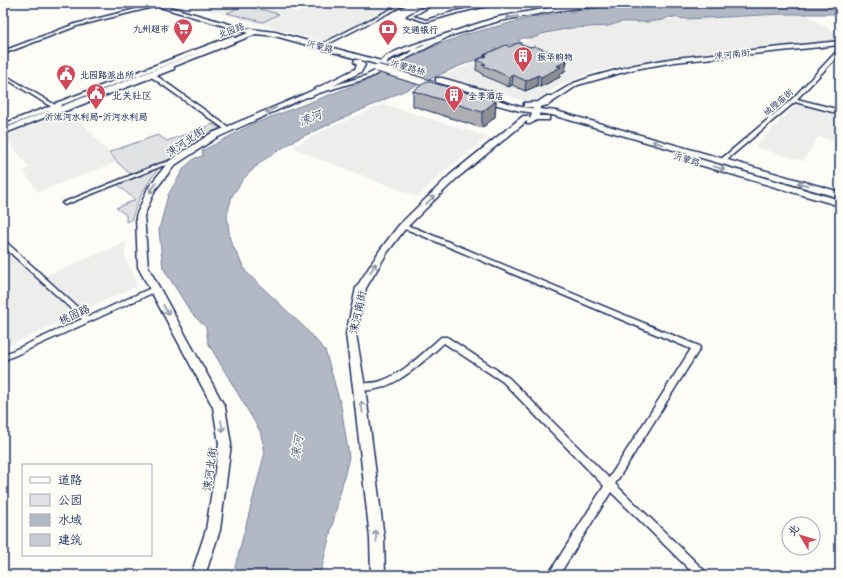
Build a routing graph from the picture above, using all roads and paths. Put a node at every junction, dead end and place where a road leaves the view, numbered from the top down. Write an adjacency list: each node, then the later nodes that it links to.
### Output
1 (165, 3): 9 (main road, 沂蒙路)
2 (406, 3): 14 (street)
3 (434, 3): 4 (street)
4 (498, 3)
5 (606, 3): 7 (main road, 涑河北街)
6 (151, 4): 8 (main road, 沂蒙路); 16 (street)
7 (568, 5): 10 (main road, 涑河北街, one-way to 10)
8 (230, 26): 9 (main road, 沂蒙路); 11 (main road)
9 (257, 31): 11 (main road, 北园路); 12 (main road, 沂蒙路); 14 (main road, 沂蒙路); 21 (main road, 北园路)
10 (448, 35): 17 (main road, 涑河北街); 18 (main road)
11 (230, 40): 28 (main road, 北园路)
12 (280, 40): 19 (main road, 沂蒙路); 21 (main road)
13 (840, 43): 29 (main road, 涑河南街)
14 (320, 46): 18 (main road, 沂蒙路)
15 (840, 50): 27 (street, 城隍庙街)
16 (4, 51)
17 (414, 51): 20 (main road); 25 (main road, 涑河北街)
18 (366, 59): 20 (main road, 沂蒙路)
19 (358, 62): 20 (main road, 沂蒙路); 26 (main road)
20 (380, 66): 24 (main road, 沂蒙路桥, bridge); 25 (main road)
21 (168, 68): 23 (street); 28 (main road, 北园路)
22 (3, 75): 28 (street)
23 (152, 75): 32 (street); 33 (street)
24 (436, 82): 29 (main road, 沂蒙路); 29 (main road, 沂蒙路)
25 (339, 86): 26 (main road, 涑河北街)
26 (307, 95): 36 (main road, 涑河北街, one-way to 36)
27 (794, 100): 30 (street); 35 (street, 城隍庙街)
28 (59, 109): 31 (main road, 北园路); 33 (main road, 北园路)
29 (541, 111): 34 (main road, 涑河南街); 34 (main road); 35 (main road, 沂蒙路, one-way to 29); 39 (main road, 沂蒙路, one-way to 39)
30 (840, 112)
31 (3, 127)
32 (225, 127)
33 (3, 133)
34 (480, 155): 40 (main road, 涑河南街, one-way to 34)
35 (722, 161): 37 (main road, 沂蒙路, one-way to 35)
36 (172, 163): 38 (street); 42 (main road, 涑河北街, one-way to 42)
37 (840, 195)
38 (65, 203)
39 (840, 204)
40 (402, 227): 45 (main road, 涑河南街, one-way to 40); 46 (street)
41 (3, 242): 43 (street)
42 (155, 289): 43 (street, 桃园路); 47 (main road, 涑河北街, one-way to 47)
43 (87, 320): 44 (street, 桃园路)
44 (3, 358)
45 (359, 387): 46 (street); 48 (main road, 涑河南街, one-way to 45)
46 (610, 485): 49 (street); 50 (street)
47 (198, 575)
48 (378, 575)
49 (553, 575)
50 (702, 575)

